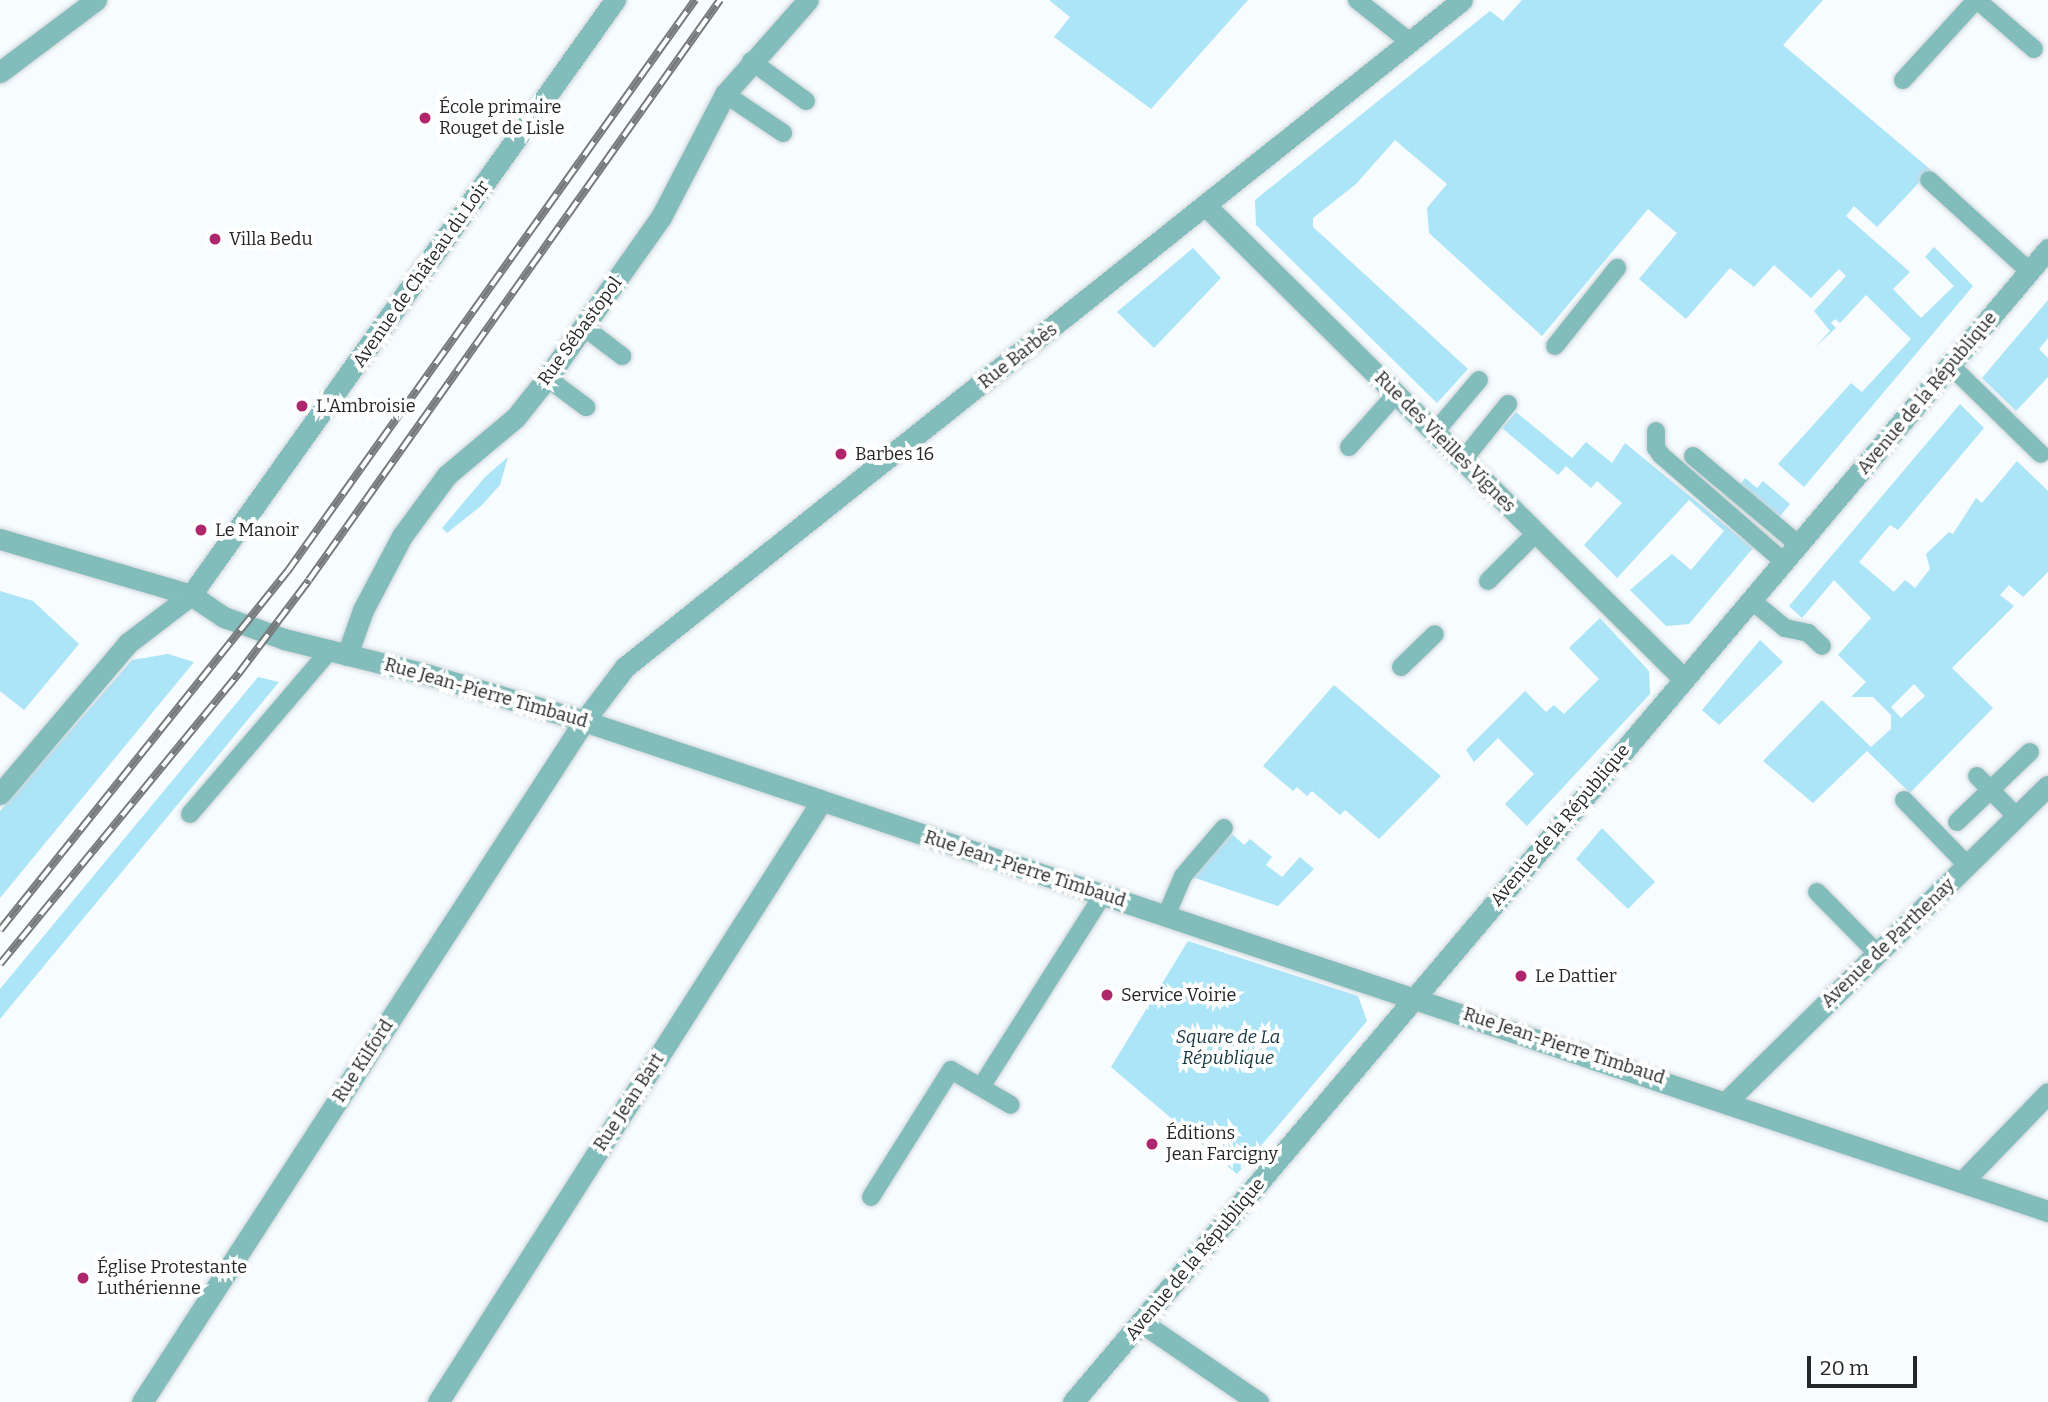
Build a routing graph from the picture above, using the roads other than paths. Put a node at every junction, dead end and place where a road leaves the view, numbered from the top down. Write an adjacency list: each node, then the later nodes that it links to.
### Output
1 (96, 0): 10 (street)
2 (615, 0): 40 (street, Avenue de Château du Loir)
3 (808, 0): 9 (street, Rue Sébastopol)
4 (1357, 0): 7 (lane)
5 (1462, 0): 7 (street, Rue Barbès)
6 (1976, 0): 8 (lane); 11 (lane)
7 (1410, 42): 16 (street, Rue Barbès)
8 (2034, 49)
9 (751, 61): 12 (street, Rue Sébastopol); 13 (lane)
10 (0, 72)
11 (1903, 80)
12 (725, 94): 14 (lane); 20 (street, Rue Sébastopol)
13 (806, 101)
14 (783, 133)
15 (1930, 180): 19 (lane)
16 (1206, 206): 26 (street, Rue des Vieilles Vignes); 47 (street, Rue Barbès)
17 (2048, 249): 19 (street, Avenue de la République)
18 (1617, 268): 21 (lane)
19 (2029, 271): 23 (street, Avenue de la République)
20 (584, 327): 22 (lane); 24 (street, Rue Sébastopol)
21 (1555, 346)
22 (622, 356)
23 (1950, 365): 32 (lane); 37 (street, Avenue de la République)
24 (547, 378): 28 (lane); 44 (street, Rue Sébastopol)
25 (1479, 380): 30 (lane)
26 (1396, 394): 30 (street, Rue des Vieilles Vignes); 31 (lane)
27 (1508, 404): 34 (lane)
28 (586, 407)
29 (1656, 431): 38 (lane)
30 (1435, 432): 34 (street, Rue des Vieilles Vignes)
31 (1349, 446)
32 (2041, 454)
33 (1693, 456): 37 (lane)
34 (1463, 460): 35 (street, Rue des Vieilles Vignes)
35 (1536, 533): 39 (lane); 46 (street, Rue des Vieilles Vignes)
36 (0, 539): 40 (street, Rue Jean-Pierre Timbaud)
37 (1798, 544): 38 (street, Avenue de la République)
38 (1784, 562): 41 (street, Avenue de la République)
39 (1488, 581)
40 (191, 595): 44 (street, Rue Jean-Pierre Timbaud); 52 (street, Avenue de Château du Loir)
41 (1751, 600): 43 (lane); 46 (street, Avenue de la République)
42 (1435, 635): 45 (lane)
43 (1822, 646)
44 (339, 653): 47 (street, Rue Jean-Pierre Timbaud); 55 (lane)
45 (1401, 667)
46 (1684, 679): 64 (street, Avenue de la République)
47 (584, 721): 54 (street, Rue Jean-Pierre Timbaud); 73 (street, Rue Kilford)
48 (2030, 752): 51 (lane)
49 (1977, 776): 51 (lane)
50 (2048, 786): 56 (street, Avenue de Parthenay)
51 (1990, 790): 56 (lane); 57 (lane)
52 (0, 794)
53 (1904, 800): 59 (lane)
54 (821, 802): 61 (street, Rue Jean-Pierre Timbaud); 74 (street, Rue Jean Bart)
55 (190, 814)
56 (2017, 817): 59 (street, Avenue de Parthenay)
57 (1957, 822)
58 (1224, 828): 62 (lane)
59 (1968, 866): 63 (street, Avenue de Parthenay)
60 (1817, 892): 63 (lane)
61 (1103, 894): 62 (street, Rue Jean-Pierre Timbaud); 65 (lane)
62 (1166, 916): 64 (street, Rue Jean-Pierre Timbaud)
63 (1878, 954): 67 (street, Avenue de Parthenay)
64 (1415, 998): 67 (street, Rue Jean-Pierre Timbaud); 72 (street, Avenue de la République)
65 (981, 1087): 68 (lane); 70 (lane)
66 (2048, 1093): 69 (street)
67 (1728, 1100): 69 (street, Rue Jean-Pierre Timbaud)
68 (1012, 1105)
69 (1962, 1181): 71 (street, Rue Jean-Pierre Timbaud)
70 (871, 1197)
71 (2048, 1211)
72 (1140, 1322): 75 (street, Avenue de la République); 76 (street)
73 (142, 1402)
74 (438, 1402)
75 (1073, 1402)
76 (1258, 1402)

